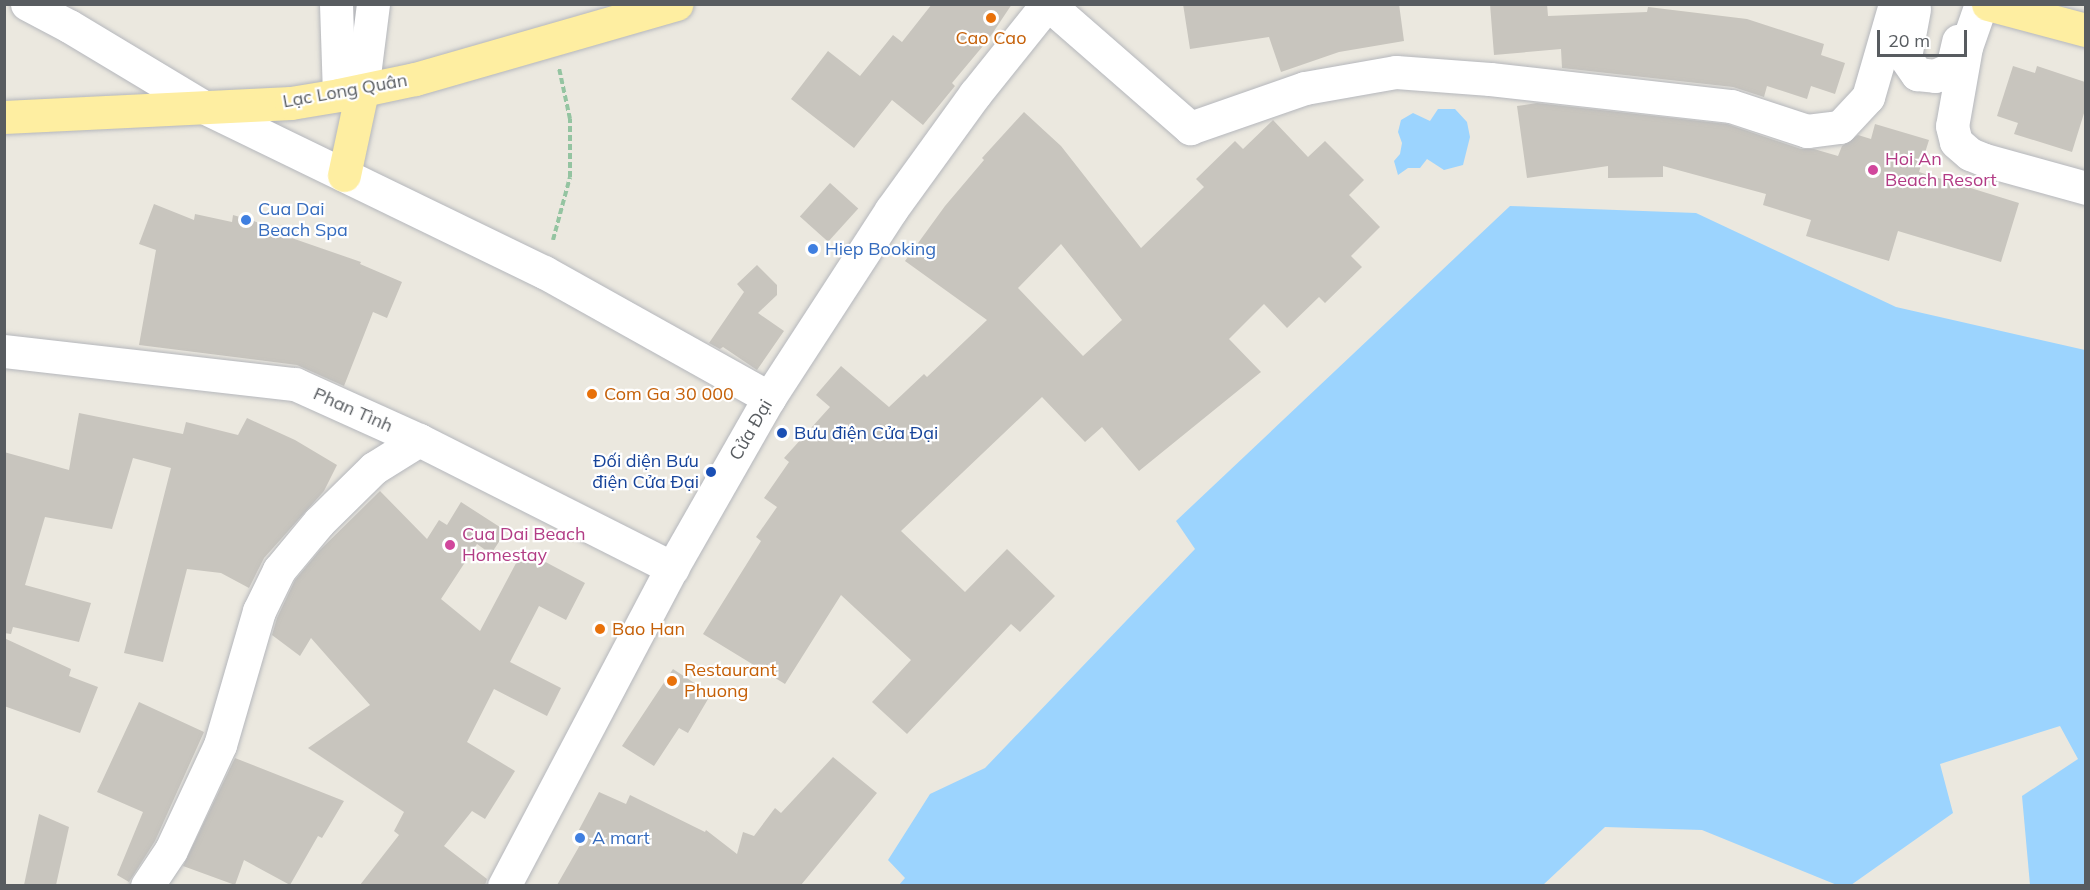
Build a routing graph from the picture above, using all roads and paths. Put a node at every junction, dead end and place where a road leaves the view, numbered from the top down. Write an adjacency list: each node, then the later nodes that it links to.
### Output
1 (27, 4): 11 (street)
2 (336, 4): 14 (street)
3 (373, 4): 14 (street)
4 (676, 4): 13 (main road, Lạc Long Quân)
5 (1047, 4): 6 (street); 21 (street, Cửa Đại)
6 (1895, 4)
7 (1915, 4): 8 (street)
8 (1965, 4)
9 (1981, 4): 18 (street)
10 (1988, 4): 12 (main road)
11 (72, 15): 15 (street)
12 (2085, 30)
13 (554, 41): 14 (main road, Lạc Long Quân); 19 (path)
14 (351, 93): 15 (main road, Lạc Long Quân); 17 (main road)
15 (204, 107): 16 (main road, Lạc Long Quân); 17 (street)
16 (4, 117)
17 (344, 175): 19 (street)
18 (2085, 188)
19 (544, 272): 21 (street)
20 (4, 351): 22 (street, Phan Tình)
21 (769, 398): 23 (street, Cửa Đại)
22 (419, 440): 23 (street, Phan Tình); 24 (street)
23 (672, 568): 25 (street, Cửa Đại)
24 (147, 885)
25 (504, 885)

